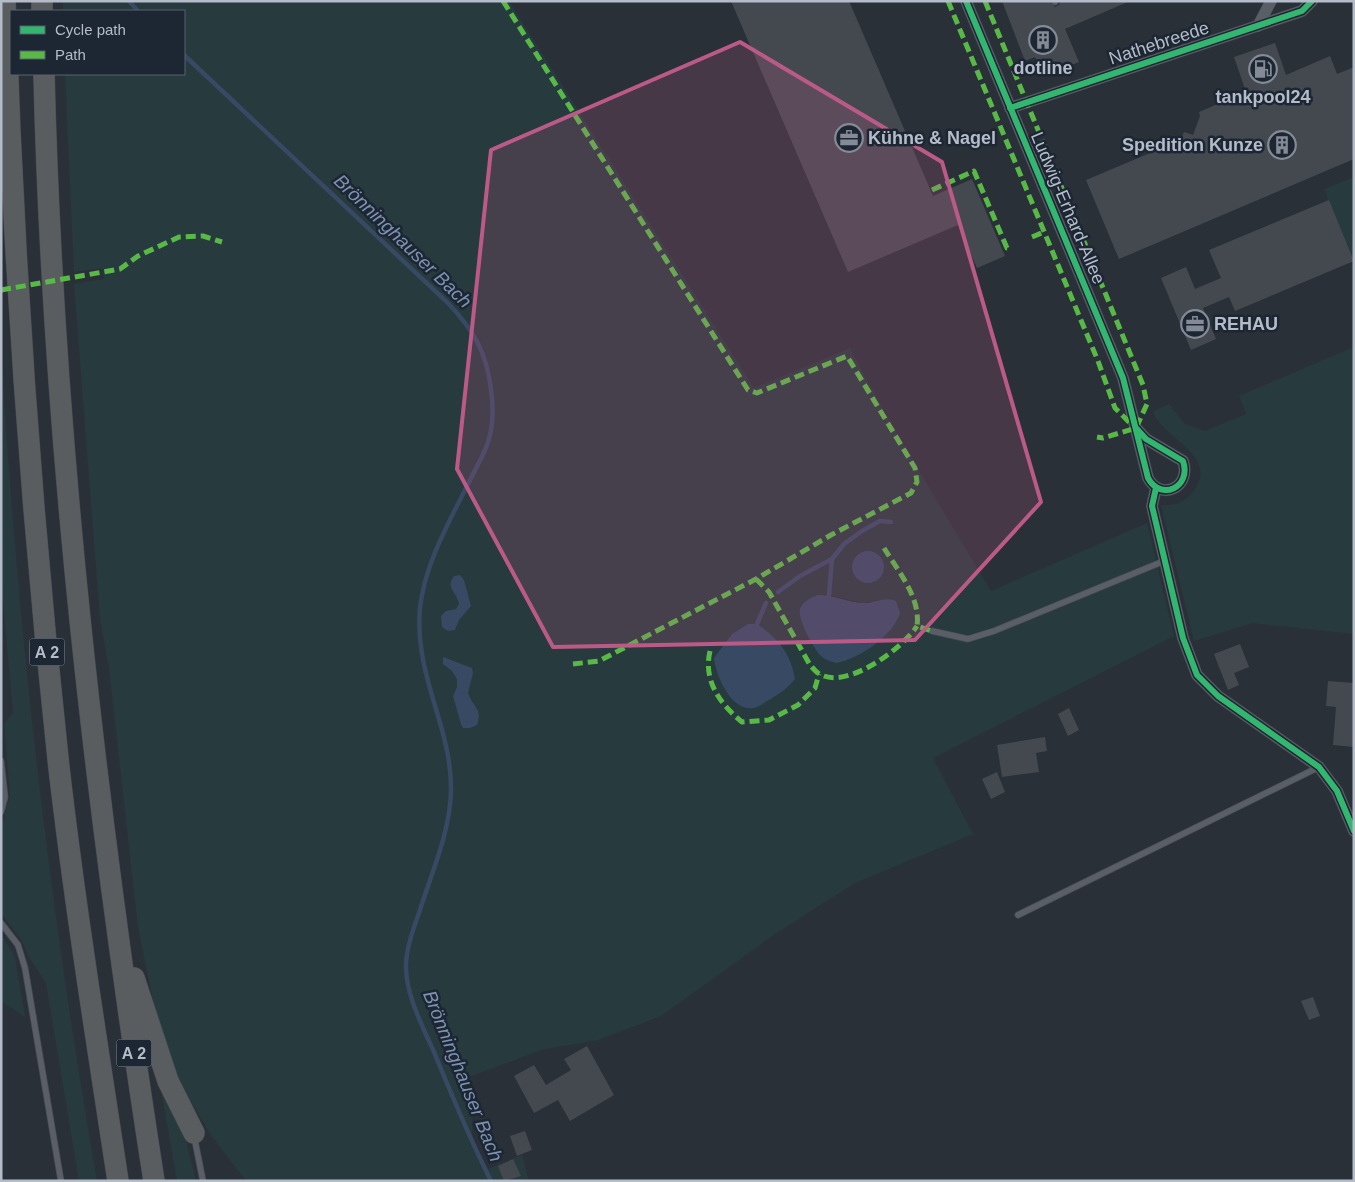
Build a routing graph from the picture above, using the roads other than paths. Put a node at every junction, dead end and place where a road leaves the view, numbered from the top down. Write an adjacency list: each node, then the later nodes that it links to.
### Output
1 (4, 1): 8 (highway, A 2)
2 (966, 1): 7 (street, Ludwig-Erhard-Allee)
3 (1271, 1): 5 (street)
4 (1312, 1): 5 (street, Nathebreede)
5 (1258, 26): 7 (street, Nathebreede)
6 (44, 75): 20 (highway, A 2)
7 (1010, 108): 10 (street, Ludwig-Erhard-Allee)
8 (8, 119): 9 (highway); 23 (highway, A 2)
9 (1, 167)
10 (1136, 428): 11 (street, Ludwig-Erhard-Allee); 11 (street)
11 (1156, 488): 12 (street)
12 (1164, 560): 13 (lane); 15 (street)
13 (932, 632)
14 (1, 761): 16 (lane)
15 (1319, 767): 17 (street); 18 (lane)
16 (1, 812)
17 (1354, 831)
18 (1018, 915)
19 (1, 923): 22 (lane)
20 (116, 925): 21 (highway); 24 (highway, A 2)
21 (194, 1133): 25 (lane)
22 (61, 1181)
23 (118, 1181)
24 (154, 1181)
25 (203, 1181)

